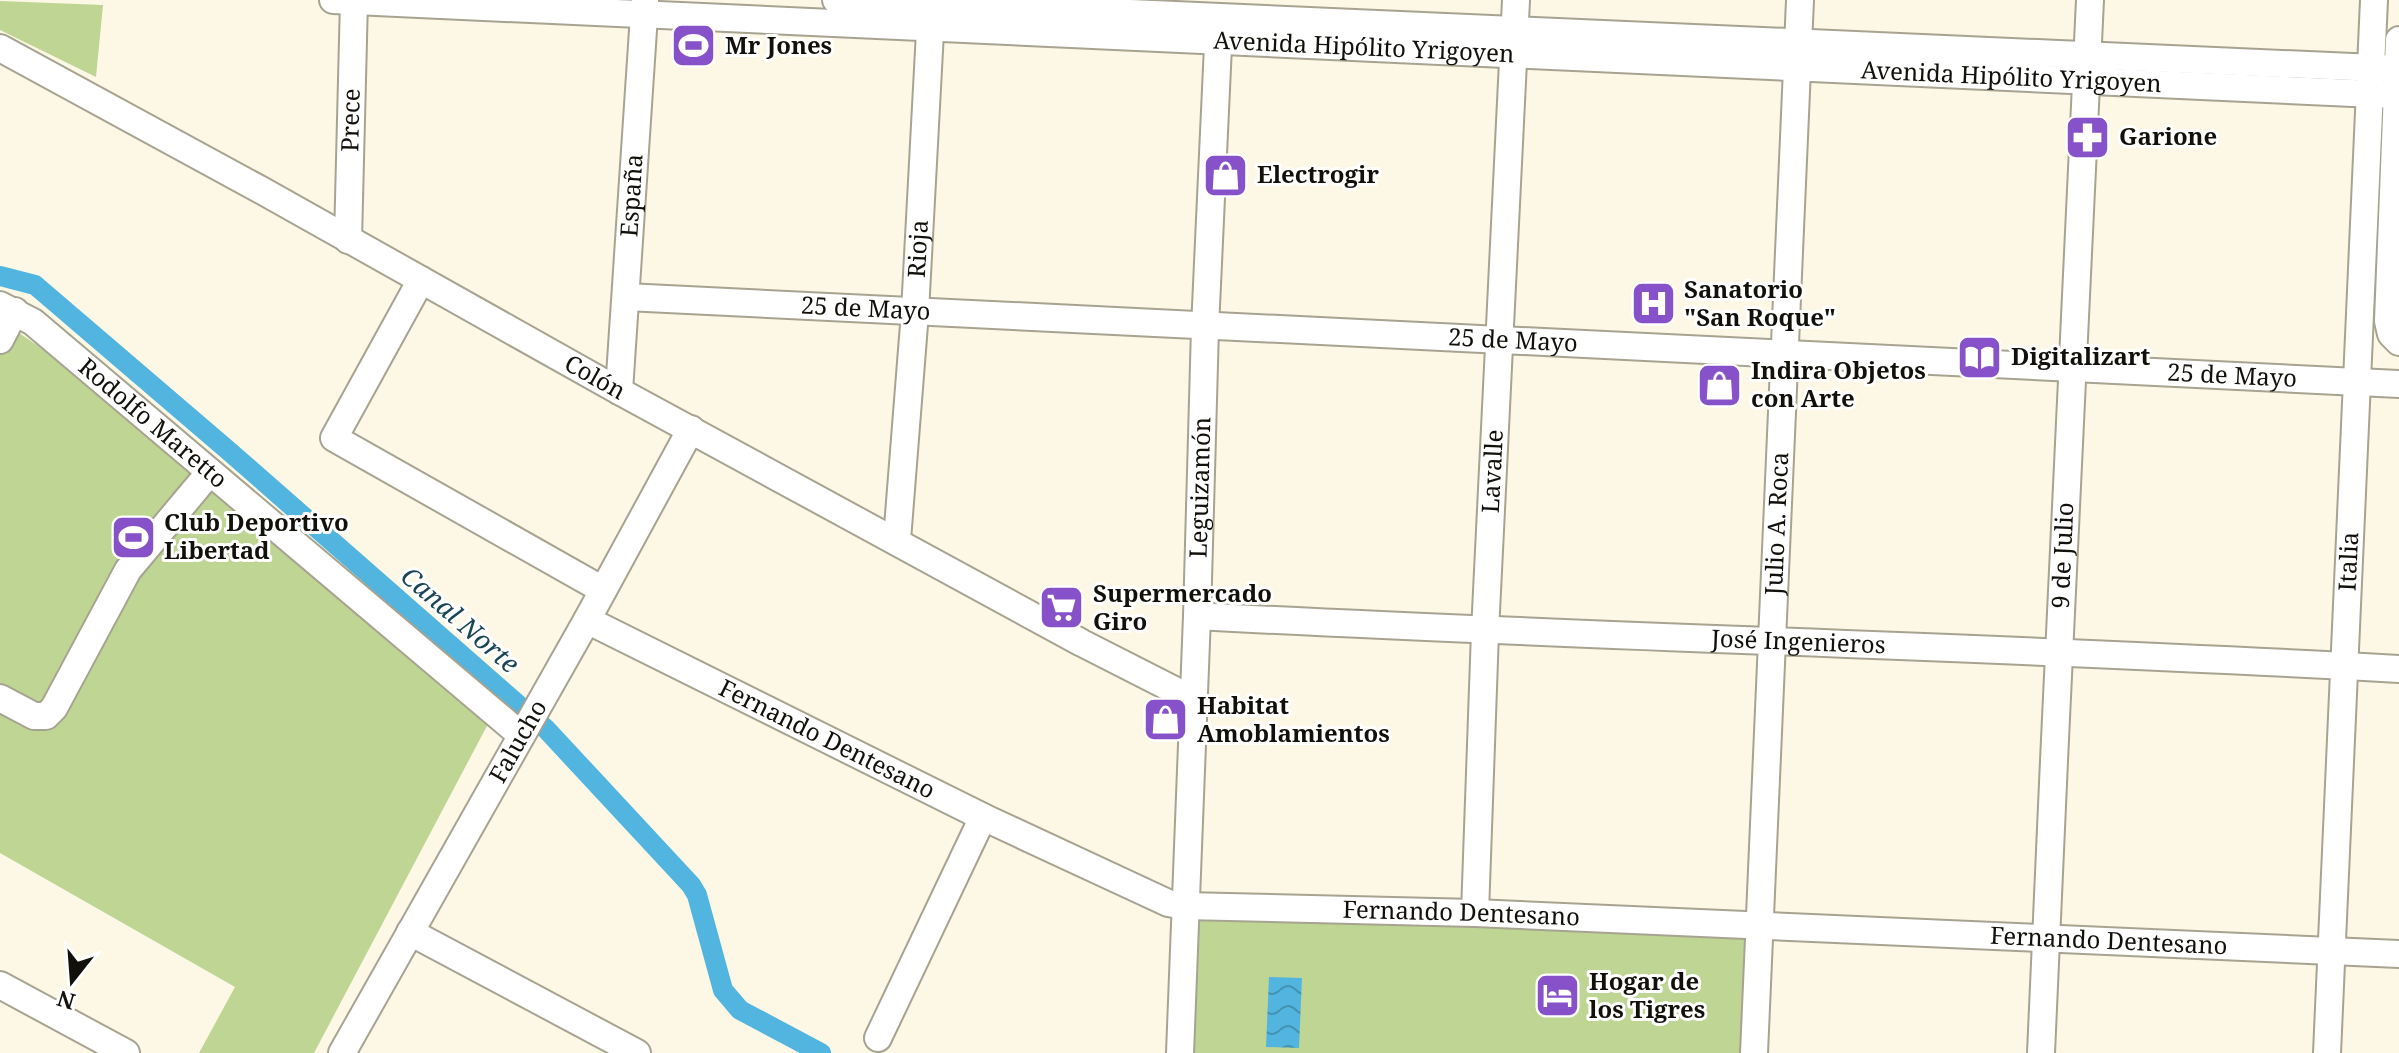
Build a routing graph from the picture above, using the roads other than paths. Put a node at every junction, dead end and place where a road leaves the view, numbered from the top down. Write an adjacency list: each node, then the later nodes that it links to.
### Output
1 (333, 0): 2 (street, Avenida Hipólito Yrigoyen)
2 (354, 0): 8 (street, Avenida Hipólito Yrigoyen); 18 (street, Prece)
3 (836, 0): 9 (street, Avenida Hipólito Yrigoyen)
4 (1516, 0): 12 (street, Lavalle)
5 (1800, 0): 14 (street, Julio A. Roca)
6 (2090, 0): 15 (street, 9 de Julio)
7 (2374, 0): 16 (street, Italia)
8 (645, 7): 9 (street, Avenida Hipólito Yrigoyen); 20 (street, España)
9 (931, 11): 10 (street, Avenida Hipólito Yrigoyen); 22 (street, Rioja)
10 (1220, 19): 12 (street, Avenida Hipólito Yrigoyen); 23 (street, Leguizamón)
11 (2399, 40): 17 (street)
12 (1514, 42): 14 (street, Avenida Hipólito Yrigoyen); 25 (street, Lavalle)
13 (0, 48): 18 (street, Colón)
14 (1797, 55): 15 (street, Avenida Hipólito Yrigoyen); 27 (street, Julio A. Roca)
15 (2086, 69): 16 (street, Avenida Hipólito Yrigoyen); 28 (street, 9 de Julio)
16 (2370, 81): 17 (street, Avenida Hipólito Yrigoyen); 29 (street, Italia)
17 (2397, 82): 26 (street)
18 (348, 240): 19 (street, Colón)
19 (421, 280): 31 (street, Colón); 35 (street)
20 (626, 297): 22 (street, 25 de Mayo); 31 (street, España)
21 (8, 308): 24 (street); 33 (street, Rodolfo Maretto)
22 (915, 312): 23 (street, 25 de Mayo); 34 (street, Rioja)
23 (1205, 328): 25 (street, 25 de Mayo); 36 (street, Leguizamón)
24 (0, 340)
25 (1500, 341): 27 (street, 25 de Mayo); 38 (street, Lavalle)
26 (2399, 342)
27 (1785, 355): 28 (street, 25 de Mayo); 39 (street, Julio A. Roca)
28 (2071, 370): 29 (street, 25 de Mayo); 40 (street, 9 de Julio)
29 (2356, 382): 30 (street, 25 de Mayo); 41 (street, Italia)
30 (2399, 384)
31 (619, 391): 32 (street, Colón)
32 (691, 429): 34 (street, Colón); 35 (street, Falucho)
33 (210, 472): 43 (street); 45 (street, Rodolfo Maretto)
34 (897, 540): 44 (street, Colón)
35 (603, 590): 37 (street, Falucho)
36 (1197, 616): 38 (street, José Ingenieros); 44 (street, Leguizamón)
37 (587, 620): 45 (street, Falucho); 46 (street, Fernando Dentesano)
38 (1485, 632): 39 (street, José Ingenieros); 48 (street, Lavalle)
39 (1772, 641): 40 (street, José Ingenieros); 49 (street, Julio A. Roca)
40 (2061, 652): 41 (street, José Ingenieros); 51 (street, 9 de Julio)
41 (2345, 666): 42 (street, José Ingenieros); 52 (street, Italia)
42 (2399, 669)
43 (0, 698)
44 (1194, 700): 47 (street, Leguizamón)
45 (521, 735): 50 (street, Falucho)
46 (983, 817): 47 (street, Fernando Dentesano); 55 (street)
47 (1185, 906): 48 (street, Fernando Dentesano); 59 (street, Leguizamón)
48 (1475, 913): 49 (street, Fernando Dentesano)
49 (1758, 926): 51 (street, Fernando Dentesano); 60 (street, Julio A. Roca)
50 (410, 932): 57 (street, Falucho); 58 (street)
51 (2046, 939): 52 (street, Fernando Dentesano); 61 (street, 9 de Julio)
52 (2331, 951): 53 (street, Fernando Dentesano); 62 (street, Italia)
53 (2399, 954)
54 (0, 985): 56 (street)
55 (878, 1038)
56 (126, 1053)
57 (342, 1053)
58 (637, 1053)
59 (1180, 1053)
60 (1754, 1053)
61 (2041, 1053)
62 (2327, 1053)

